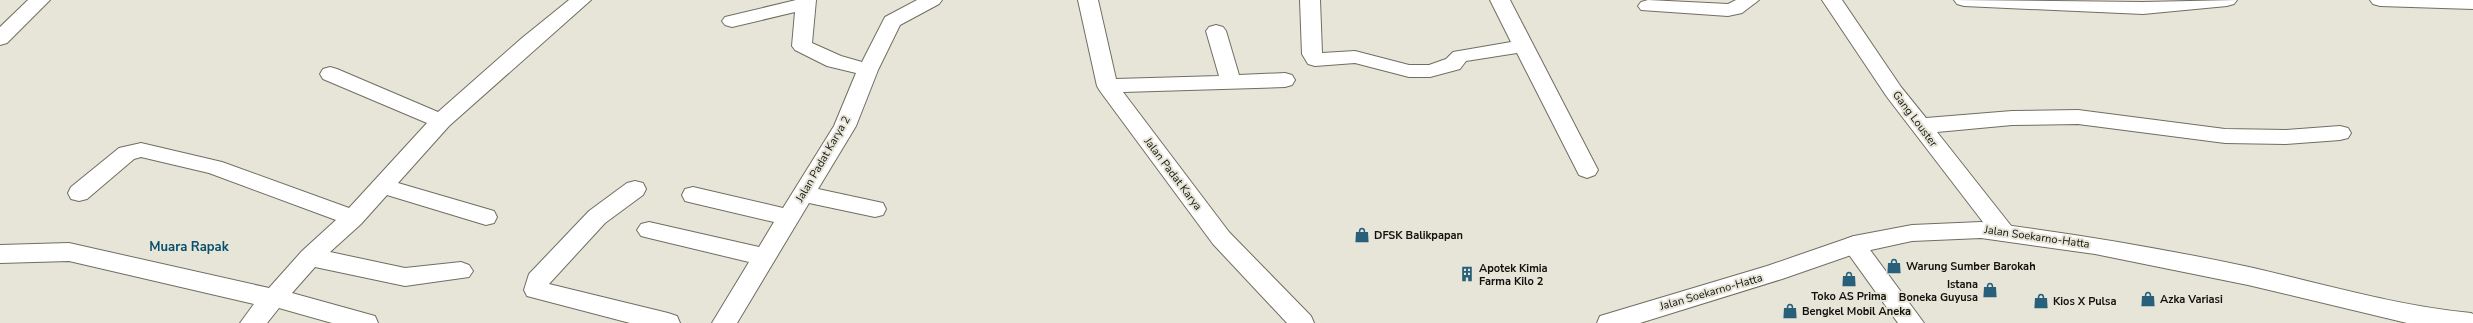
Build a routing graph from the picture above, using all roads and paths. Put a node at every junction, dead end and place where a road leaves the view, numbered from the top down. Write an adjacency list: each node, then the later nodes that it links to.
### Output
1 (40, 0): 17 (main road)
2 (581, 0): 24 (main road)
3 (932, 0): 19 (main road, Jalan Padat Karya 2)
4 (1088, 0): 23 (main road, Jalan Padat Karya)
5 (1310, 0): 18 (main road)
6 (1500, 0): 18 (main road)
7 (1749, 0): 14 (main road)
8 (1832, 0): 25 (main road, Gang Louster)
9 (1964, 0): 10 (main road)
10 (2227, 0)
11 (2380, 0): 13 (main road)
12 (805, 2): 15 (main road); 19 (main road)
13 (2473, 2)
14 (1648, 6)
15 (732, 21)
16 (1216, 31): 22 (main road)
17 (0, 40)
18 (1522, 46): 27 (main road)
19 (868, 70): 31 (main road, Jalan Padat Karya 2)
20 (330, 74): 24 (main road)
21 (1285, 80): 22 (main road)
22 (1231, 82): 23 (main road)
23 (1107, 86): 50 (main road, Jalan Padat Karya)
24 (441, 121): 28 (main road)
25 (1920, 126): 26 (main road); 38 (main road, Gang Louster)
26 (2340, 133)
27 (1587, 170)
28 (382, 186): 35 (main road); 36 (main road)
29 (635, 189): 48 (main road)
30 (79, 193): 35 (main road)
31 (803, 194): 33 (main road); 34 (main road, Jalan Padat Karya 2)
32 (693, 195): 34 (main road)
33 (875, 209)
34 (789, 217): 41 (main road, Jalan Padat Karya 2)
35 (353, 218): 42 (main road)
36 (486, 218)
37 (648, 230): 41 (main road)
38 (2004, 233): 39 (main road, Jalan Soekarno-Hatta); 45 (main road, Jalan Soekarno-Hatta)
39 (1854, 245): 51 (main road, Jalan Soekarno-Hatta); 52 (main road)
40 (0, 254): 44 (main road)
41 (764, 257): 49 (main road, Jalan Padat Karya 2)
42 (310, 258): 43 (main road); 44 (main road)
43 (461, 271)
44 (275, 298): 46 (main road); 47 (main road)
45 (2431, 321): 53 (main road, Jalan Soekarno-Hatta)
46 (252, 323)
47 (366, 323)
48 (668, 323)
49 (724, 323)
50 (1302, 323)
51 (1609, 323)
52 (1912, 323)
53 (2471, 323)

